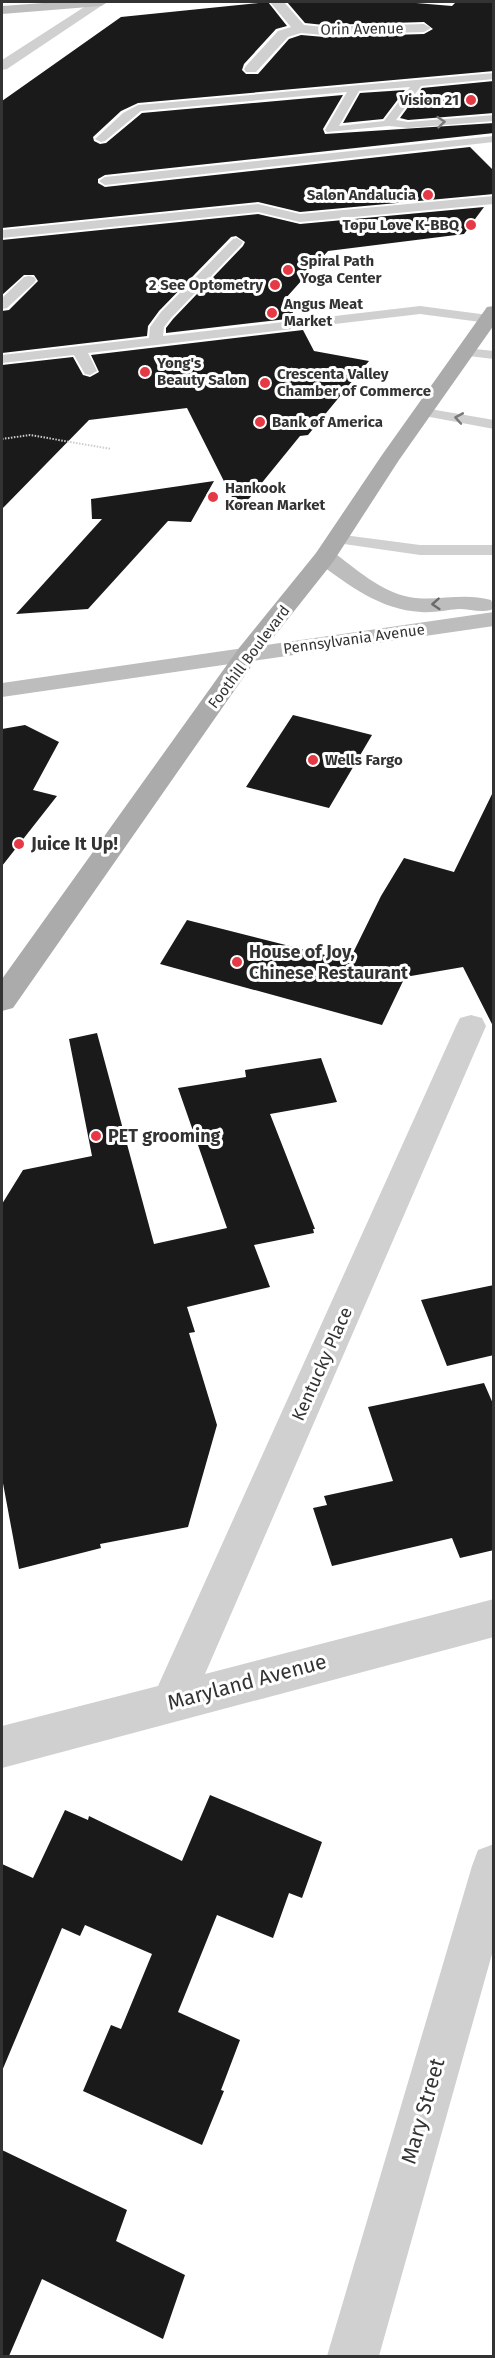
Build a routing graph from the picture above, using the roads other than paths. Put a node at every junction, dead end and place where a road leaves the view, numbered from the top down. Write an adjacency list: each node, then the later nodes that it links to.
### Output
1 (100, 2): 3 (main road); 6 (street)
2 (277, 2): 5 (street)
3 (2, 10)
4 (424, 28): 5 (street, Orin Avenue)
5 (300, 29): 7 (street)
6 (2, 66)
7 (251, 69)
8 (494, 76): 9 (lane)
9 (417, 83): 10 (lane); 12 (lane)
10 (354, 89): 12 (lane); 14 (lane)
11 (494, 118): 12 (lane, one-way to 11)
12 (388, 123)
13 (494, 139): 15 (lane)
14 (101, 140)
15 (105, 180)
16 (494, 200): 17 (lane)
17 (2, 234)
18 (237, 242): 22 (lane)
19 (29, 280): 20 (lane)
20 (2, 305)
21 (491, 315): 22 (lane); 24 (main road, Foothill Boulevard)
22 (156, 340): 23 (lane)
23 (80, 350): 26 (lane); 27 (lane)
24 (465, 352): 25 (lane); 28 (main road, Foothill Boulevard)
25 (494, 355)
26 (2, 359)
27 (90, 371)
28 (424, 412): 29 (lane, one-way to 28); 30 (main road, Foothill Boulevard)
29 (494, 425)
30 (331, 548): 31 (lane); 32 (main road, Pennsylvania Avenue, one-way to 30); 34 (main road, Foothill Boulevard)
31 (494, 550)
32 (494, 609)
33 (494, 619): 34 (main road, Pennsylvania Avenue)
34 (248, 653): 35 (main road, Pennsylvania Avenue); 36 (main road, Foothill Boulevard)
35 (2, 690)
36 (2, 1001)
37 (471, 1026): 39 (street, Kentucky Place)
38 (494, 1618): 39 (street, Maryland Avenue)
39 (172, 1702): 40 (street, Maryland Avenue)
40 (2, 1747)
41 (494, 1866): 42 (street, Mary Street)
42 (353, 2356)

